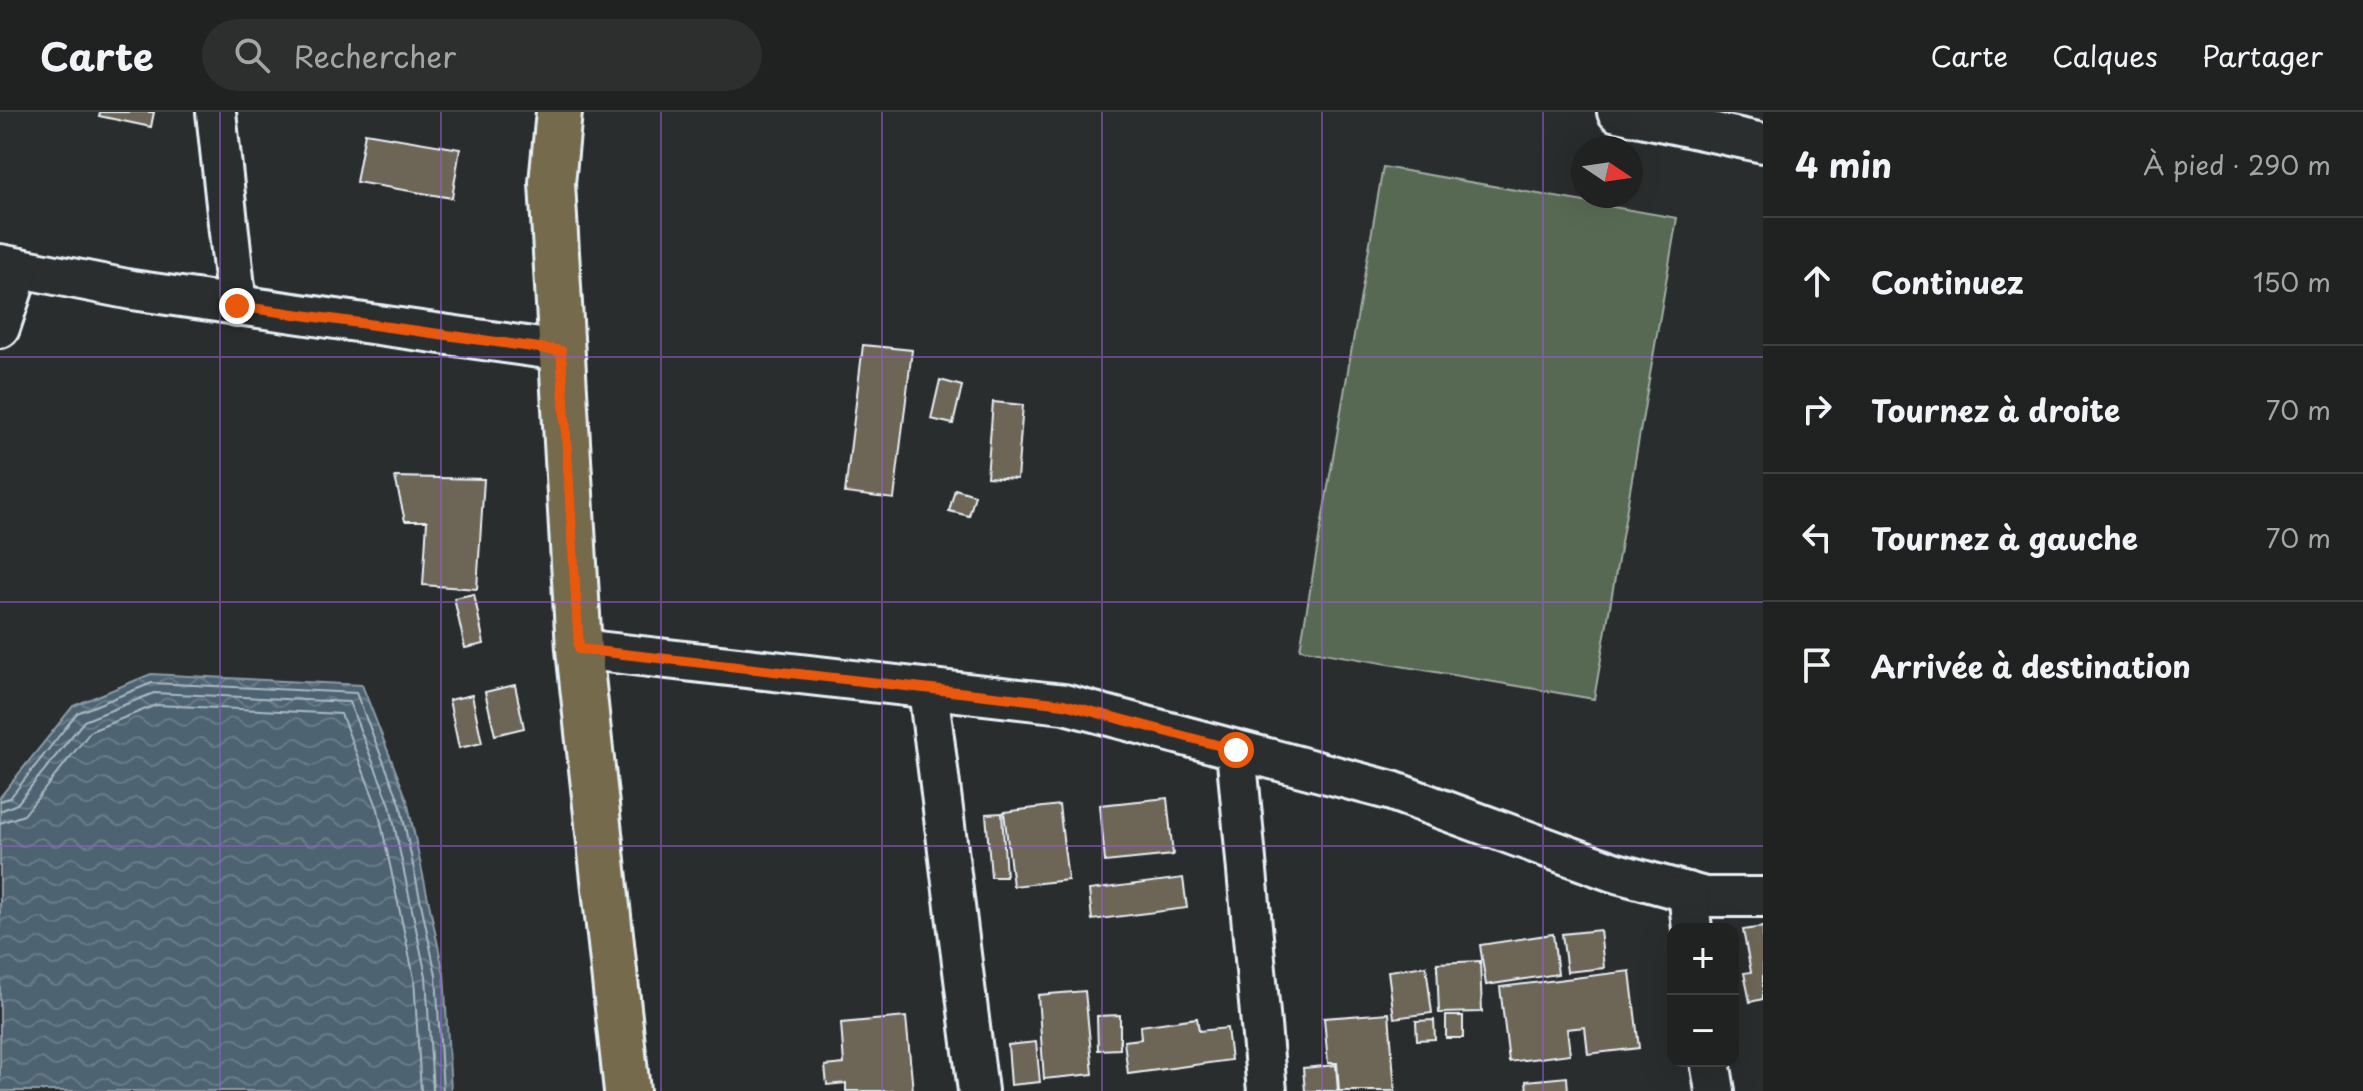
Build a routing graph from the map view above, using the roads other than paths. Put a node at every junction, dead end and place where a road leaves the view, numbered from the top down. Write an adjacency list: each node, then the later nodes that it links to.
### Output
1 (216, 112): 6 (street)
2 (559, 112): 8 (main road)
3 (1617, 112): 4 (street)
4 (1763, 143)
5 (10, 266): 6 (street); 7 (street)
6 (237, 306): 8 (street)
7 (0, 328)
8 (561, 351): 9 (main road)
9 (579, 649): 10 (street); 15 (main road)
10 (928, 689): 11 (street); 16 (street)
11 (1236, 750): 13 (street); 17 (street)
12 (1763, 897): 13 (street)
13 (1690, 911)
14 (1711, 1067): 18 (street)
15 (627, 1091)
16 (978, 1091)
17 (1267, 1091)
18 (1715, 1091)

